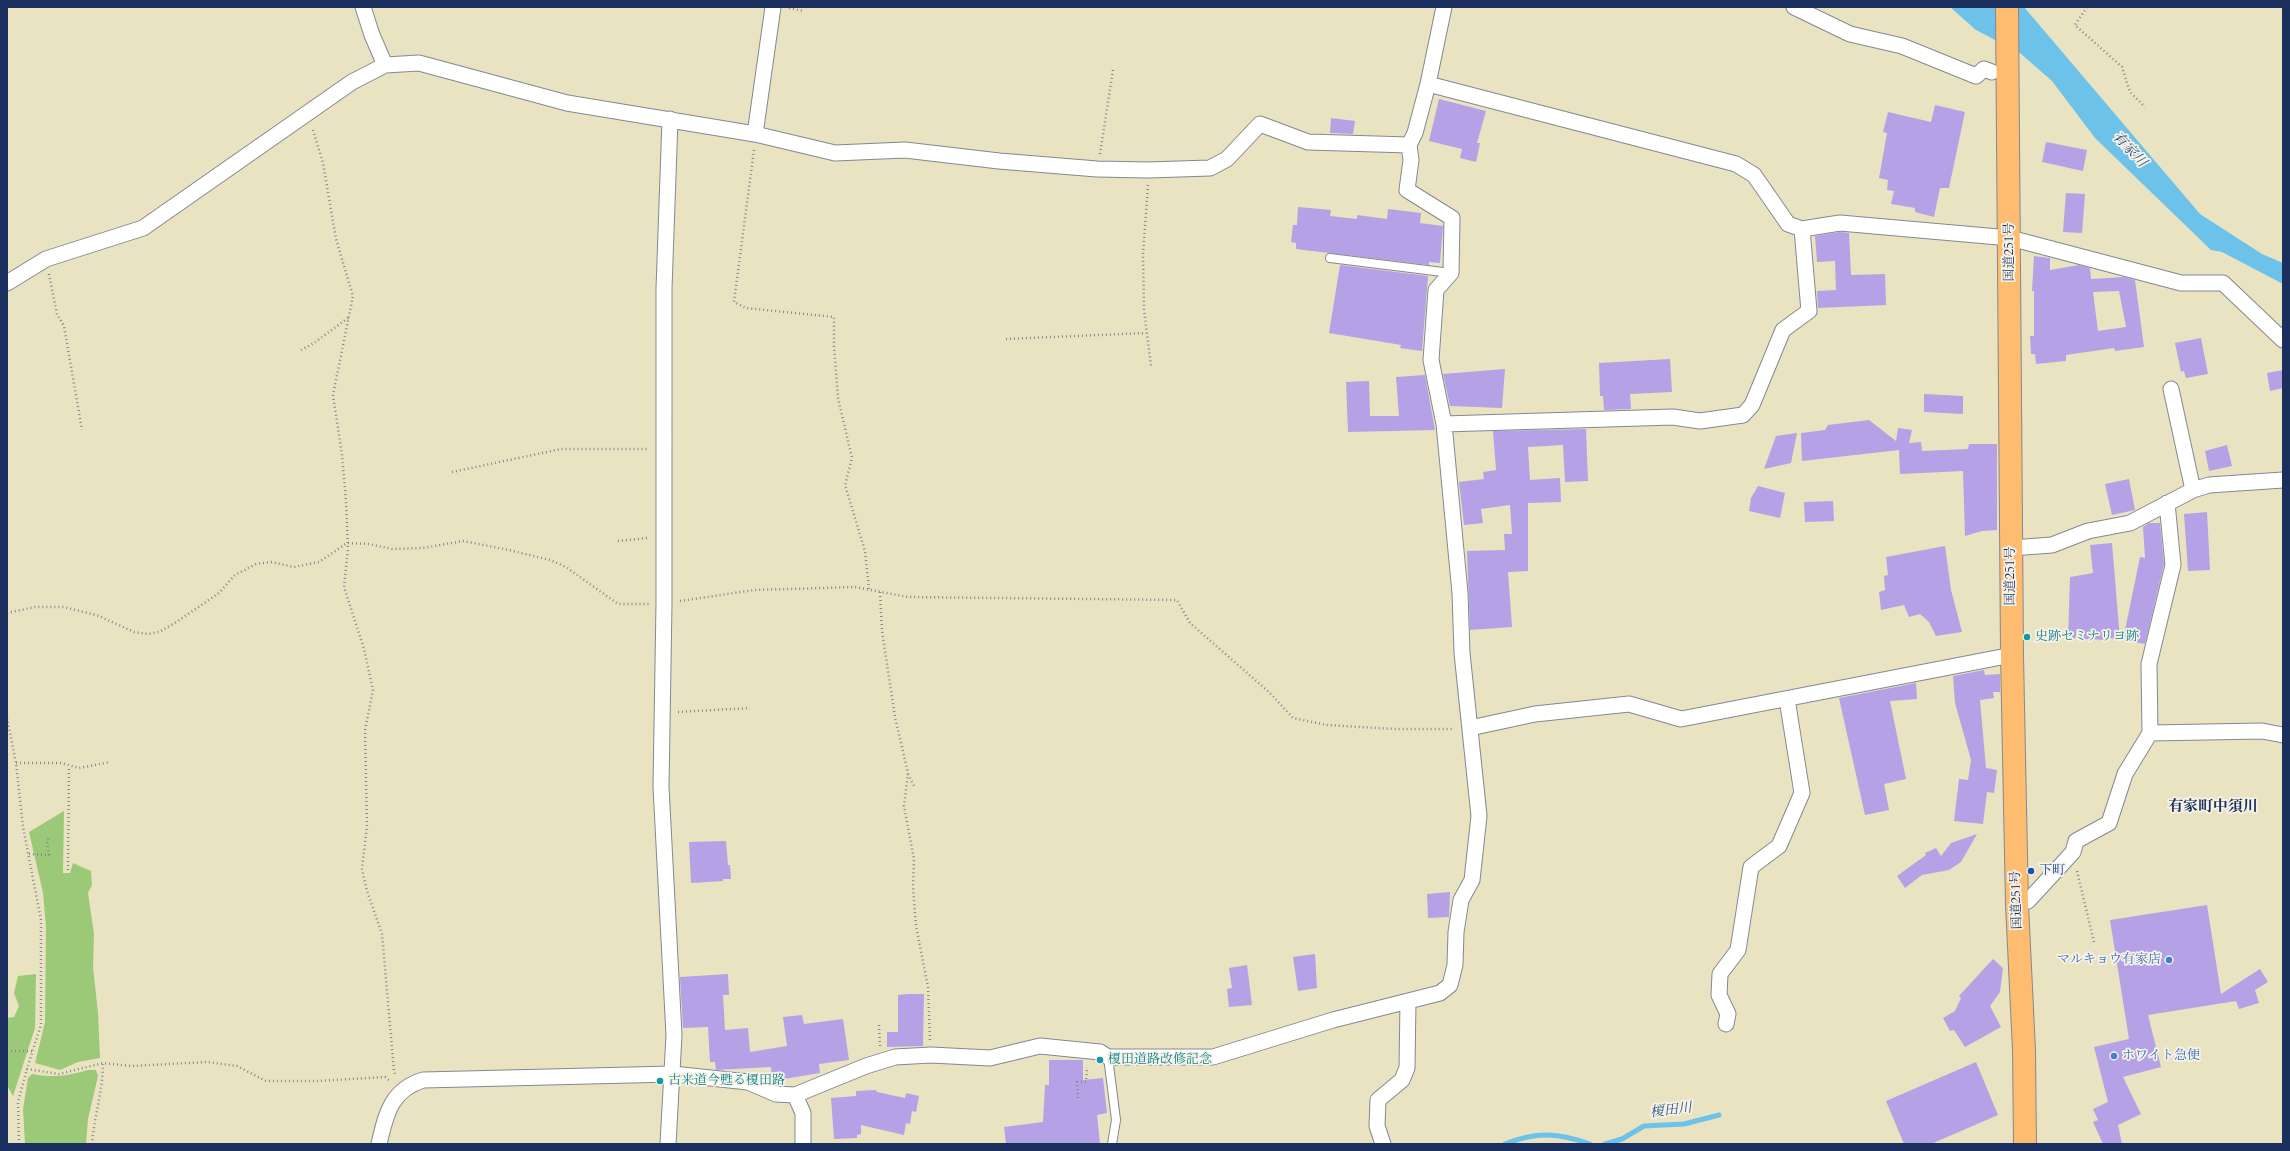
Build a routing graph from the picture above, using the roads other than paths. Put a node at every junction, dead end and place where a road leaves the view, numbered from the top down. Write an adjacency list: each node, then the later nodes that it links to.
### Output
1 (363, 7): 6 (street)
2 (774, 7): 10 (street)
3 (1444, 7): 8 (street)
4 (1794, 7): 7 (street)
5 (2007, 7): 7 (highway, 国道251号)
6 (385, 65): 9 (street); 16 (street)
7 (2000, 77): 13 (highway, 国道251号)
8 (1428, 84): 11 (street); 12 (street)
9 (670, 119): 10 (street); 33 (street)
10 (754, 134): 11 (street)
11 (1409, 145): 15 (street)
12 (1802, 229): 13 (street); 19 (street)
13 (2010, 238): 17 (street); 23 (highway, 国道251号)
14 (1330, 258): 15 (lane)
15 (1451, 273): 19 (street)
16 (7, 283)
17 (2283, 340)
18 (2171, 389): 21 (street)
19 (1444, 424): 26 (street)
20 (2283, 480): 21 (street)
21 (2192, 490): 22 (street)
22 (2167, 503): 23 (street); 27 (street)
23 (2011, 548): 24 (highway, 国道251号)
24 (2012, 655): 25 (street); 29 (highway, 国道251号)
25 (1787, 699): 26 (street); 31 (street)
26 (1470, 728): 30 (street)
27 (2150, 733): 28 (street); 29 (street)
28 (2283, 735)
29 (2017, 905): 40 (highway, 国道251号)
30 (1408, 1001): 32 (street); 39 (street)
31 (1726, 1024)
32 (1108, 1057): 34 (street); 38 (lane)
33 (673, 1074): 34 (street); 35 (street); 36 (street)
34 (795, 1095): 37 (street)
35 (379, 1144)
36 (668, 1144)
37 (803, 1144)
38 (1112, 1144)
39 (1383, 1144)
40 (2025, 1144)

